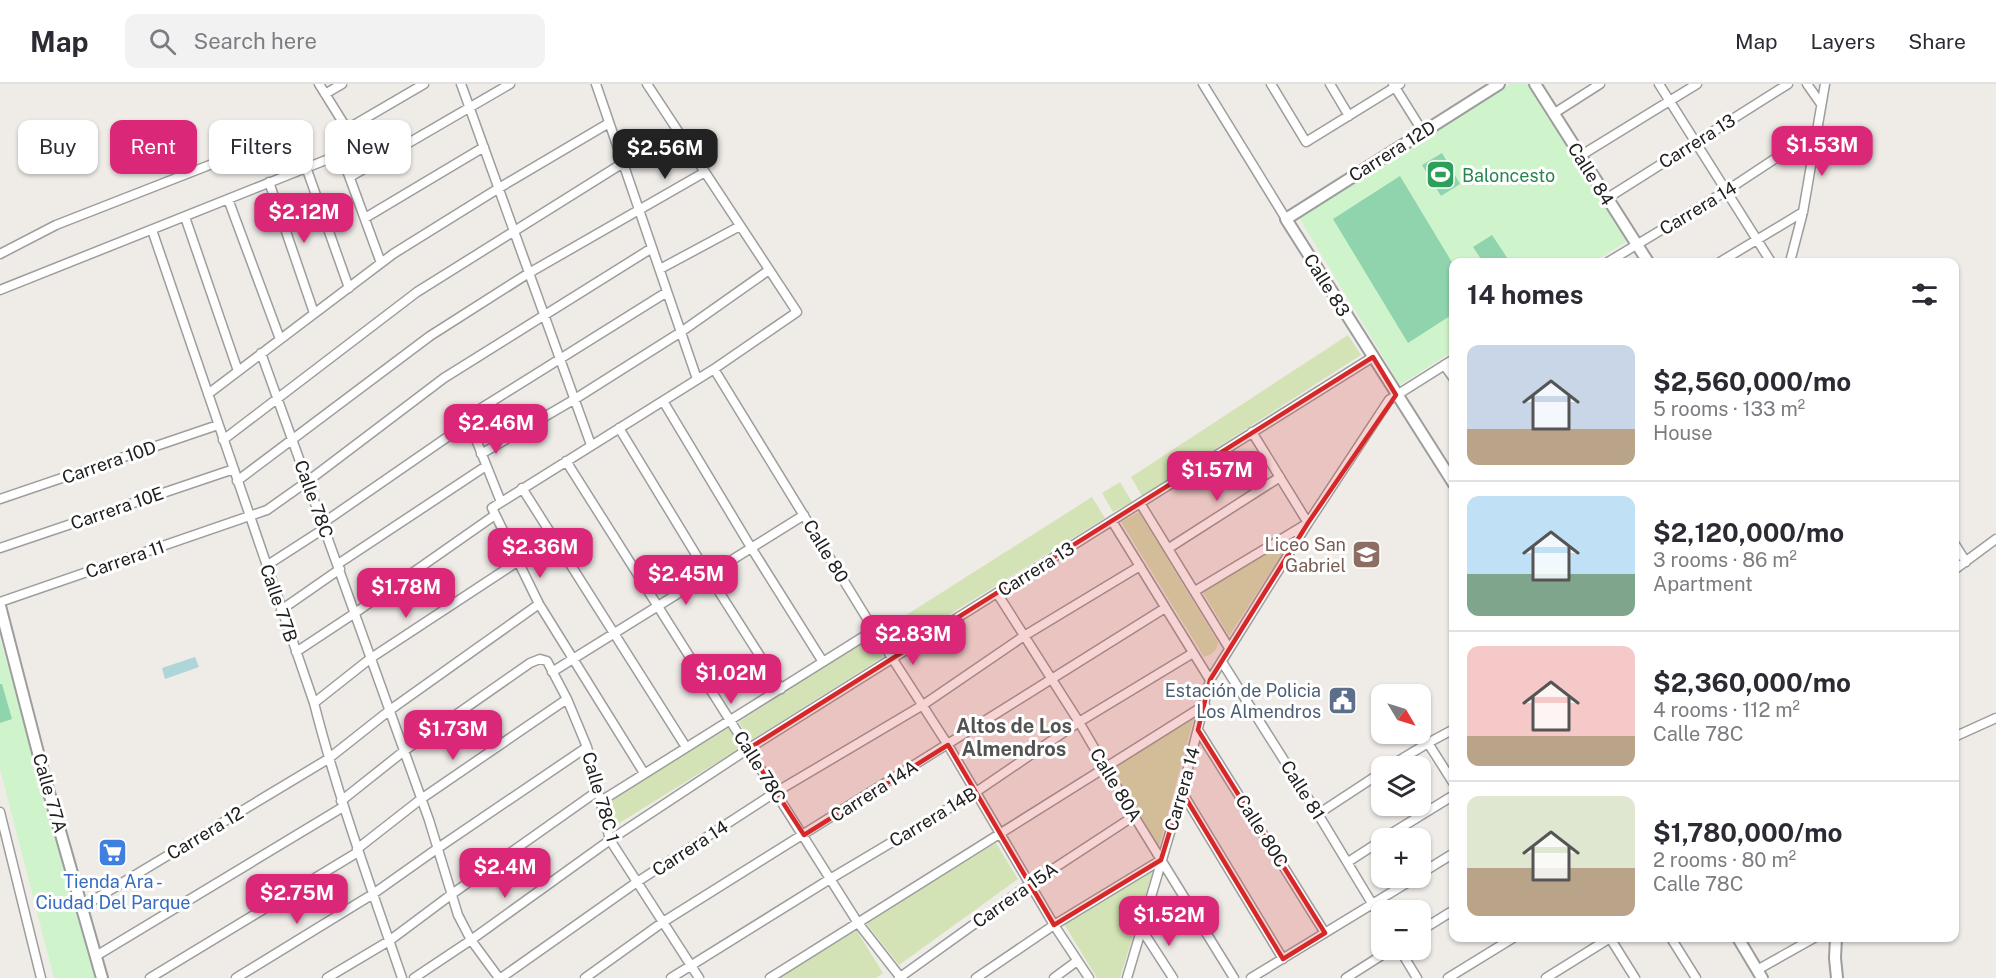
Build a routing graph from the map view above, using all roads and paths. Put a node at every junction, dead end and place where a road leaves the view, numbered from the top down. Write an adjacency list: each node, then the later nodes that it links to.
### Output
1 (319, 84): 20 (street)
2 (342, 84): 20 (street)
3 (424, 84): 27 (street)
4 (461, 84): 23 (street)
5 (510, 84): 23 (street)
6 (596, 84): 28 (street)
7 (647, 84): 38 (street)
8 (1203, 84): 52 (street, Calle 83)
9 (1271, 84): 25 (street)
10 (1330, 84): 25 (street)
11 (1499, 84): 30 (street, Carrera 12D)
12 (1535, 84): 24 (street, Calle 84)
13 (1600, 84): 24 (street)
14 (1659, 84): 21 (street)
15 (1697, 84): 21 (street)
16 (1788, 84): 32 (street, Carrera 13)
17 (1808, 84): 22 (street)
18 (1825, 84): 22 (street)
19 (1396, 85): 25 (street); 30 (street)
20 (325, 94): 26 (street)
21 (1670, 101): 32 (street); 34 (street)
22 (1821, 104): 29 (street)
23 (469, 108): 31 (street); 33 (street)
24 (1553, 114): 34 (street, Calle 84)
25 (1349, 116)
26 (341, 120)
27 (362, 120)
28 (609, 123): 35 (street); 44 (street)
29 (1817, 131): 45 (street, Carrera 14); 49 (street)
30 (1423, 132): 52 (street, Carrera 12D)
31 (411, 141)
32 (1695, 143): 45 (street); 47 (street, Carrera 13)
33 (484, 147): 44 (street); 51 (street)
34 (1580, 156): 47 (street, Calle 84)
35 (623, 163): 48 (street); 55 (street)
36 (313, 164): 42 (street)
37 (209, 165): 59 (street)
38 (705, 172): 48 (street); 53 (street)
39 (287, 174): 43 (street)
40 (309, 174): 69 (street)
41 (355, 174): 42 (street)
42 (350, 177): 51 (street)
43 (268, 182): 46 (street); 72 (street)
44 (499, 188): 55 (street); 65 (street)
45 (1726, 191): 56 (street); 57 (street, Carrera 14)
46 (228, 199): 50 (street); 75 (street)
47 (1606, 199): 57 (street, Calle 84)
48 (639, 211): 58 (street); 68 (street)
49 (1803, 212): 56 (street); 64 (street)
50 (185, 217): 54 (street); 82 (street)
51 (365, 218): 65 (street)
52 (1286, 219): 77 (street, Calle 83)
53 (740, 225): 66 (street); 67 (street)
54 (152, 230): 70 (street); 85 (street, Calle 77B)
55 (514, 231): 68 (street); 87 (street)
56 (1756, 240): 62 (street); 63 (street)
57 (1637, 244): 60 (street, Carrera 14); 61 (street, Calle 84)
58 (652, 248): 66 (street); 73 (street, Carrera 11)
59 (0, 254)
60 (1614, 258)
61 (1646, 258)
62 (1727, 258)
63 (1768, 258)
64 (1791, 258)
65 (381, 263): 69 (street)
66 (660, 269): 71 (street)
67 (769, 270): 74 (street); 81 (street)
68 (529, 273): 73 (street); 94 (street)
69 (349, 288): 72 (street)
70 (0, 290)
71 (667, 292): 74 (street); 78 (street)
72 (314, 313): 75 (street)
73 (544, 315): 78 (street); 104 (street, Carrera 11)
74 (681, 332): 84 (street); 88 (street)
75 (280, 339): 76 (street)
76 (261, 353): 82 (street); 87 (street, Calle 78C)
77 (1373, 357): 86 (street, Calle 83); 93 (street, Carrera 13)
78 (559, 360): 88 (street); 90 (street)
79 (1449, 362): 80 (street, Carrera 14)
80 (1444, 365): 83 (street); 86 (street, Carrera 14)
81 (714, 369): 84 (street); 110 (street, Calle 80)
82 (238, 371): 85 (street)
83 (1449, 372)
84 (697, 379): 89 (street)
85 (208, 394): 91 (street, Calle 77B)
86 (1396, 395): 101 (street, Calle 83); 113 (street, Carrera 14)
87 (278, 397): 94 (street, Calle 78C); 95 (street)
88 (575, 399): 96 (street); 97 (street)
89 (663, 401): 92 (street); 117 (street)
90 (467, 417): 97 (street); 114 (street)
91 (218, 425): 95 (street, Calle 77B); 106 (street, Carrera 10D)
92 (619, 428): 96 (street); 126 (street)
93 (1252, 432): 102 (street); 108 (street, Carrera 13)
94 (292, 439): 103 (street); 104 (street, Calle 78C)
95 (224, 440): 100 (street, Calle 77B)
96 (591, 445): 98 (street)
97 (482, 454): 99 (street)
98 (566, 461): 105 (street); 131 (street, Calle 78C)
99 (486, 466): 107 (street); 124 (street)
100 (234, 469): 103 (street, Calle 77B); 116 (street, Carrera 10E)
101 (1449, 476)
102 (1280, 477): 113 (street); 118 (street)
103 (237, 481): 111 (street, Calle 77B)
104 (308, 481): 111 (street, Carrera 11); 114 (street, Calle 78C)
105 (522, 488): 107 (street); 136 (street)
106 (0, 499)
107 (501, 502): 109 (street)
108 (1140, 503): 112 (street, Carrera 13); 118 (street)
109 (495, 514): 120 (street); 134 (street)
110 (804, 515): 117 (street); 135 (street, Calle 80)
111 (249, 516): 122 (street, Calle 77B); 129 (street, Carrera 11)
112 (1112, 521): 123 (street); 128 (street, Carrera 13)
113 (1308, 523): 127 (street); 138 (street, Carrera 14)
114 (324, 526): 122 (street); 124 (street, Calle 78C)
115 (1996, 539): 121 (street)
116 (0, 548)
117 (752, 549): 126 (street); 144 (street)
118 (1169, 549): 127 (street)
119 (1959, 551): 121 (street)
120 (517, 562): 130 (street); 142 (street)
121 (1966, 562): 125 (street)
122 (266, 566): 133 (street, Calle 77B)
123 (1140, 566): 132 (street); 137 (street, Carrera 14)
124 (339, 567): 133 (street); 134 (street, Calle 78C)
125 (1959, 567)
126 (709, 576): 131 (street); 149 (street)
127 (1195, 591): 138 (street)
128 (997, 593): 137 (street, Calle 80A); 141 (street, Carrera 13)
129 (0, 604): 206 (street, Calle 77A)
130 (538, 604): 143 (street); 154 (street, Carrera 12)
131 (659, 607): 136 (street); 156 (street, Calle 78C)
132 (1166, 608): 140 (street); 147 (street, Carrera 14A)
133 (281, 610): 139 (street, Calle 77B)
134 (355, 613): 139 (street); 142 (street, Calle 78C)
135 (874, 630): 141 (street, Calle 80); 144 (street)
136 (614, 634): 143 (street); 166 (street)
137 (1024, 636): 147 (street, Calle 80A); 152 (street, Carrera 14)
138 (1229, 648): 145 (street, Carrera 14)
139 (296, 652): 151 (street, Calle 77B)
140 (1193, 652): 148 (street); 157 (street, Carrera 14B)
141 (892, 657): 152 (street, Calle 80); 167 (street, Carrera 13)
142 (371, 658): 151 (street); 154 (street, Calle 78C)
143 (573, 659): 146 (street); 172 (street)
144 (823, 662): 149 (street)
145 (1222, 662): 148 (street, Carrera 14); 184 (street, Calle 81)
146 (552, 672): 150 (street, Calle 78C 1); 168 (street)
147 (1052, 679): 157 (street, Calle 80A); 164 (street, Carrera 14A)
148 (1210, 680): 153 (street, Carrera 14)
149 (781, 689): 156 (street)
150 (567, 699): 165 (street, Calle 78C 1); 180 (street)
151 (314, 703): 170 (street, Calle 77B)
152 (923, 705): 164 (street, Calle 80); 176 (street, Carrera 14)
153 (1204, 705): 158 (street, Carrera 14); 171 (street)
154 (390, 710): 168 (street, Calle 78C); 170 (street, Carrera 12)
155 (1996, 718): 160 (street)
156 (731, 721): 166 (street); 167 (street, Calle 78C)
157 (1079, 722): 171 (street, Calle 80A); 177 (street, Carrera 14B)
158 (1198, 730): 178 (street, Carrera 14); 213 (street, Calle 80C)
159 (1449, 732): 161 (street)
160 (1959, 734)
161 (1431, 741)
162 (1426, 744): 169 (street)
163 (1429, 744): 173 (street)
164 (948, 745): 177 (street, Calle 80); 188 (street, Carrera 14A)
165 (587, 747): 175 (street, Calle 78C 1); 192 (street)
166 (686, 747): 172 (street)
167 (748, 749): 176 (street, Calle 78C); 190 (street, Carrera 13)
168 (404, 752): 180 (street, Calle 78C); 182 (street)
169 (1407, 756)
170 (328, 759): 182 (street, Calle 77B); 206 (street, Carrera 12)
171 (1105, 768): 185 (street, Calle 80A); 187 (street)
172 (644, 773): 181 (street)
173 (1449, 776)
174 (1371, 779): 184 (street)
175 (599, 790): 181 (street, Calle 78C 1); 203 (street)
176 (776, 792): 188 (street, Calle 78C); 199 (street, Carrera 14)
177 (976, 792): 187 (street, Calle 80); 198 (street, Carrera 14B)
178 (1182, 792): 195 (street, Carrera 14); 224 (street)
179 (1449, 798): 186 (street)
180 (421, 799): 192 (street, Calle 78C); 193 (street)
181 (601, 801): 190 (street, Calle 78C 1)
182 (342, 804): 193 (street, Calle 77B); 223 (street)
183 (0, 812): 189 (street)
184 (1318, 814): 196 (street, Calle 81)
185 (1134, 816): 195 (street, Calle 80A); 200 (street, Carrera 15A)
186 (1401, 828)
187 (1000, 834): 200 (street, Calle 80); 209 (street)
188 (804, 835): 198 (street, Calle 78C); 208 (street, Carrera 14A)
189 (3, 840): 230 (street)
190 (610, 840): 199 (street, Calle 78C 1); 215 (street, Carrera 13)
191 (1371, 847): 196 (street)
192 (438, 848): 202 (street); 203 (street, Calle 78C)
193 (357, 850): 202 (street, Calle 77B); 232 (street)
194 (1449, 856): 197 (street)
195 (1161, 860): 211 (street); 212 (street, Carrera 14); 248 (street, Calle 80A)
196 (1348, 862): 205 (street, Calle 81)
197 (1431, 867)
198 (830, 879): 209 (street, Calle 78C); 228 (street, Carrera 14B)
199 (637, 882): 208 (street, Calle 78C 1); 237 (street, Carrera 14)
200 (1030, 884): 211 (street, Calle 80); 242 (street, Carrera 15A)
201 (1399, 888): 204 (street)
202 (373, 894): 214 (street, Calle 77B); 233 (street)
203 (452, 894): 214 (street); 215 (street, Calle 78C)
204 (1379, 900)
205 (1371, 905): 213 (street)
206 (82, 907): 223 (street, Calle 77A)
207 (1449, 913): 210 (street)
208 (663, 922): 228 (street, Calle 78C 1); 238 (street, Carrera 14A)
209 (858, 923): 241 (street); 242 (street, Calle 78C)
210 (1431, 924)
211 (1054, 925): 227 (street, Calle 80); 243 (street)
212 (1142, 930): 246 (street, Carrera 14); 247 (street)
213 (1325, 933): 224 (street)
214 (389, 940): 234 (street); 235 (street, Calle 77B)
215 (471, 940): 236 (street, Carrera 13); 237 (street, Calle 78C)
216 (1506, 942): 252 (street)
217 (1604, 942): 253 (street)
218 (1612, 942): 254 (street)
219 (1674, 942): 255 (street)
220 (1740, 942): 229 (street)
221 (1808, 942): 229 (street)
222 (1836, 942): 256 (street)
223 (96, 956): 231 (street, Calle 77A)
224 (1283, 959): 249 (street)
225 (1374, 960): 250 (street)
226 (1406, 960): 251 (street)
227 (1077, 961): 244 (street); 245 (street, Calle 80)
228 (690, 965): 239 (street, Carrera 14B); 240 (street, Calle 78C 1)
229 (1760, 974)
230 (41, 978)
231 (102, 978)
232 (150, 978)
233 (236, 978)
234 (327, 978)
235 (402, 978)
236 (414, 978)
237 (500, 978)
238 (585, 978)
239 (671, 978)
240 (699, 978)
241 (770, 978)
242 (900, 978)
243 (976, 978)
244 (1054, 978)
245 (1089, 978)
246 (1127, 978)
247 (1173, 978)
248 (1234, 978)
249 (1251, 978)
250 (1346, 978)
251 (1417, 978)
252 (1448, 978)
253 (1546, 978)
254 (1635, 978)
255 (1696, 978)
256 (1837, 978)

